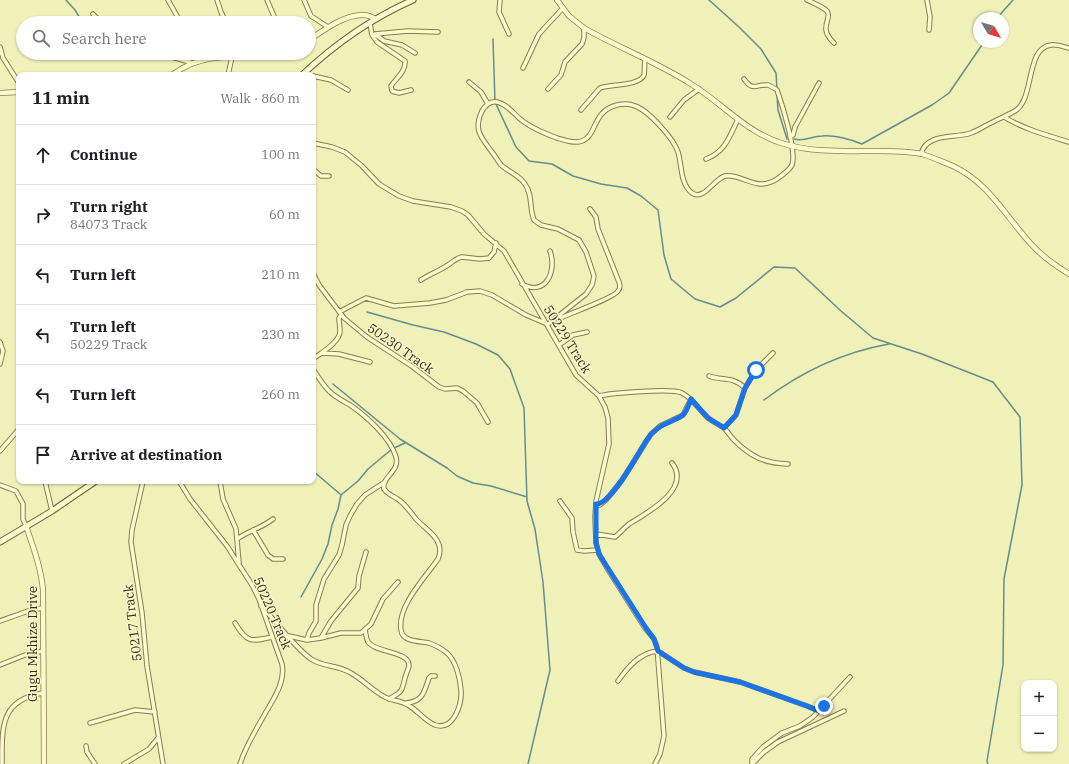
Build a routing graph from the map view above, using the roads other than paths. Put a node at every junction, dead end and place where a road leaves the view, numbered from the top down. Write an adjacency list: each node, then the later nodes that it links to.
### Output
1 (168, 0): 13 (street)
2 (217, 0): 14 (street)
3 (267, 0): 15 (street)
4 (304, 0): 16 (street)
5 (406, 0): 11 (street)
6 (413, 0): 11 (main road)
7 (500, 0): 26 (street)
8 (557, 0): 12 (street)
9 (807, 0): 28 (street)
10 (927, 0): 23 (street)
11 (399, 7): 18 (main road)
12 (562, 8): 21 (street); 37 (street)
13 (177, 16)
14 (223, 16)
15 (274, 16)
16 (311, 16)
17 (316, 19): 20 (street)
18 (376, 19): 19 (main road); 20 (street)
19 (370, 23): 22 (street); 40 (main road)
20 (328, 27): 27 (street)
21 (584, 28): 35 (street); 46 (street)
22 (372, 30): 25 (street); 49 (street)
23 (928, 30)
24 (438, 32): 25 (street)
25 (375, 34): 31 (street)
26 (509, 34)
27 (316, 35)
28 (834, 43)
29 (0, 47): 42 (street)
30 (1069, 48): 55 (street)
31 (414, 54)
32 (182, 60): 36 (street)
33 (204, 60): 36 (street)
34 (231, 60): 39 (street)
35 (645, 60): 47 (street); 53 (street)
36 (193, 63): 38 (street)
37 (523, 68)
38 (176, 72)
39 (229, 72)
40 (307, 72)
41 (316, 77): 48 (street)
42 (16, 78)
43 (744, 80): 57 (street)
44 (469, 82): 52 (street)
45 (818, 84): 57 (street)
46 (548, 88)
47 (698, 88): 54 (street); 56 (street)
48 (348, 90)
49 (411, 90)
50 (16, 92): 51 (street)
51 (0, 93)
52 (488, 104): 60 (street); 73 (street)
53 (581, 110)
54 (670, 116)
55 (1004, 117): 58 (street); 61 (street)
56 (738, 119): 60 (street); 62 (street)
57 (790, 137): 60 (street)
58 (1069, 142)
59 (316, 144): 66 (street, 50229 Track)
60 (792, 146): 61 (street)
61 (921, 154): 68 (street)
62 (706, 159)
63 (316, 172): 64 (street)
64 (329, 176)
65 (590, 209): 73 (street)
66 (496, 243): 70 (street); 71 (street, 50229 Track)
67 (550, 251): 71 (street)
68 (1069, 274)
69 (316, 278): 72 (street, 50230 Track)
70 (421, 280)
71 (522, 284): 74 (street, 50229 Track)
72 (340, 313): 74 (street); 78 (street); 88 (street, 50230 Track)
73 (553, 320): 74 (street)
74 (546, 324): 77 (street, 50229 Track)
75 (587, 332): 77 (street)
76 (0, 342): 82 (street)
77 (559, 345): 86 (street, 50229 Track)
78 (322, 353): 80 (street); 81 (street)
79 (773, 353): 85 (street)
80 (316, 357)
81 (370, 362)
82 (0, 364)
83 (316, 373): 94 (street)
84 (708, 376): 85 (street)
85 (745, 388): 89 (street)
86 (599, 396): 87 (street); 102 (street, 50229 Track)
87 (691, 399): 89 (street); 102 (street)
88 (488, 422)
89 (724, 428): 93 (street)
90 (16, 433): 91 (street)
91 (0, 452)
92 (672, 463): 107 (street)
93 (788, 464)
94 (384, 482): 123 (street); 132 (street)
95 (46, 484): 103 (street)
96 (89, 484): 103 (main road)
97 (142, 484): 135 (street, 50217 Track)
98 (181, 484): 113 (street, 50220 Track)
99 (220, 484): 108 (street)
100 (0, 485): 105 (street)
101 (560, 501): 110 (street)
102 (596, 504): 107 (street, 50229 Track)
103 (52, 510): 105 (main road)
104 (273, 519): 106 (street)
105 (26, 526): 109 (main road); 116 (street, Gugu Mkhize Drive)
106 (253, 530): 108 (street); 112 (street)
107 (596, 534): 110 (street, 50229 Track)
108 (237, 539): 113 (street)
109 (0, 542)
110 (598, 550): 125 (street, 50229 Track)
111 (366, 552): 122 (street)
112 (283, 559)
113 (239, 564): 115 (street, 50220 Track)
114 (398, 582): 119 (street)
115 (261, 606): 120 (street); 121 (street, 50220 Track)
116 (43, 608): 117 (street); 124 (street, Gugu Mkhize Drive)
117 (0, 622)
118 (235, 623): 121 (street)
119 (365, 630): 122 (street); 131 (street)
120 (288, 636): 123 (street); 131 (street)
121 (272, 637): 144 (street, 50220 Track)
122 (321, 638): 123 (street)
123 (307, 640)
124 (42, 651): 126 (street); 130 (street, Gugu Mkhize Drive)
125 (658, 651): 129 (street); 133 (street); 145 (street, 50229 Track)
126 (0, 665)
127 (435, 676): 132 (street)
128 (850, 677): 133 (street)
129 (618, 681)
130 (43, 693): 139 (street); 140 (street, Gugu Mkhize Drive)
131 (389, 699): 132 (street)
132 (406, 704)
133 (819, 711): 146 (street)
134 (844, 711): 146 (street)
135 (155, 712): 136 (street); 137 (street, 50217 Track)
136 (90, 723)
137 (158, 738): 142 (street); 143 (street, 50217 Track)
138 (86, 746): 141 (street)
139 (2, 764)
140 (44, 764)
141 (95, 764)
142 (124, 764)
143 (163, 764)
144 (240, 764)
145 (655, 764)
146 (752, 764)

